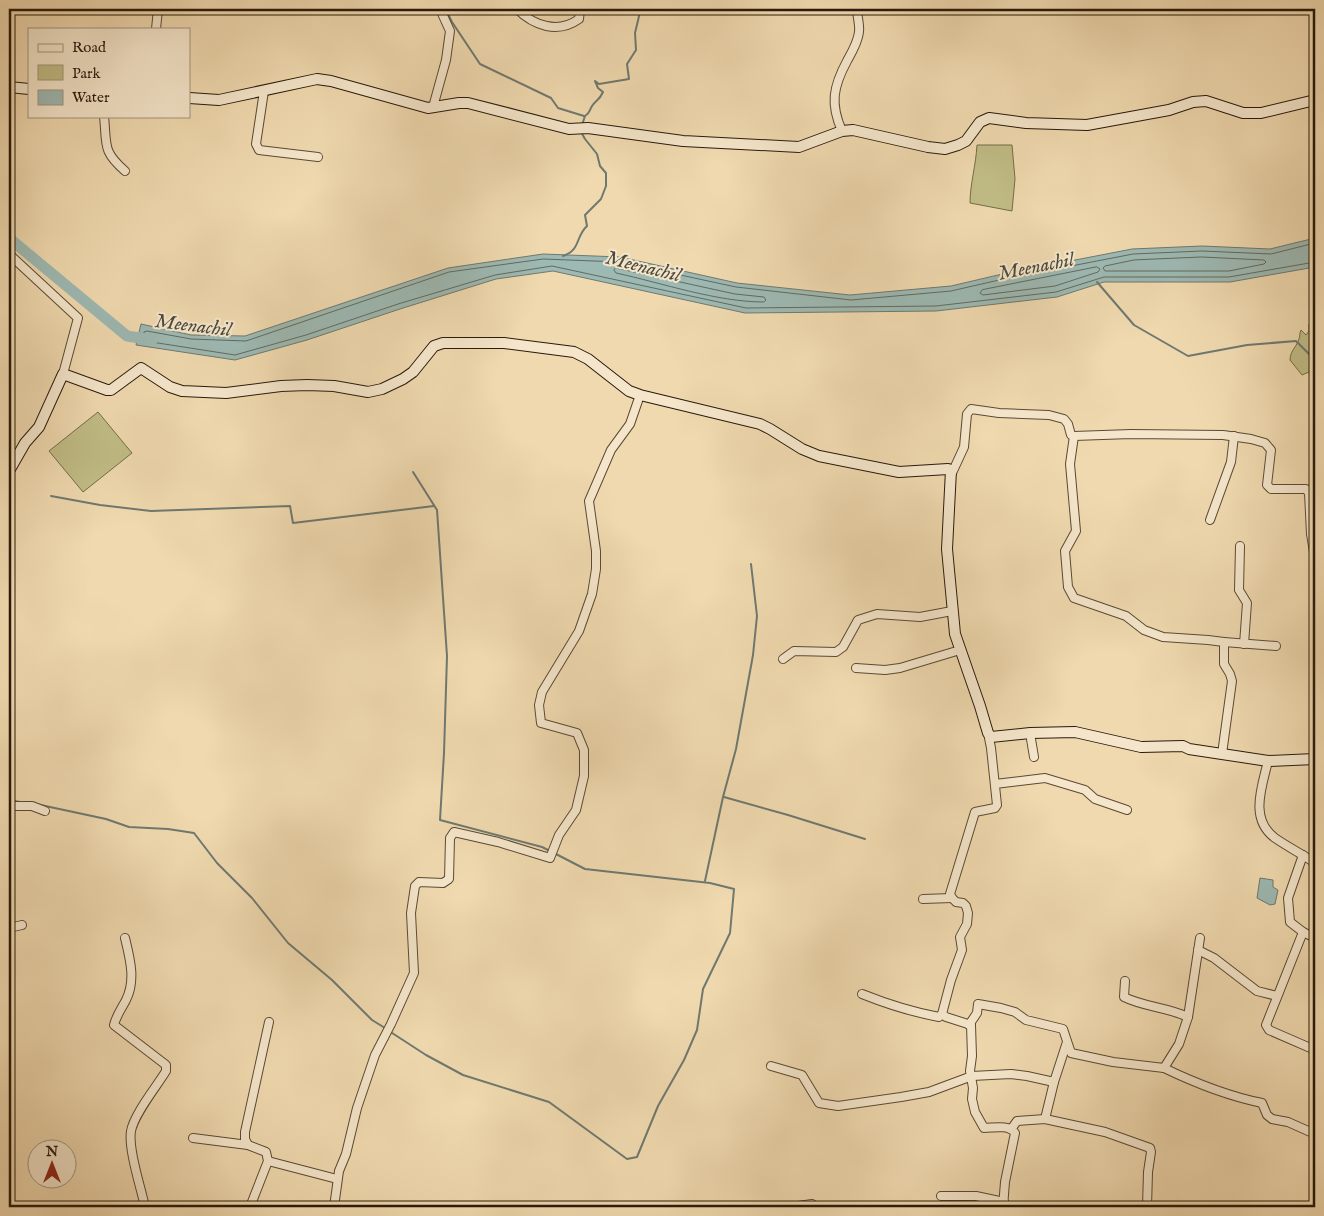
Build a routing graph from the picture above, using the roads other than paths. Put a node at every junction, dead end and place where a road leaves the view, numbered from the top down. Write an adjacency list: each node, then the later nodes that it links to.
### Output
1 (158, 9): 6 (street)
2 (440, 9): 12 (street)
3 (517, 9): 4 (street)
4 (580, 9)
5 (856, 9): 14 (street)
6 (156, 28)
7 (9, 87): 8 (main road)
8 (28, 90)
9 (264, 91): 10 (main road); 12 (main road); 15 (street)
10 (190, 98)
11 (1315, 100): 14 (main road)
12 (433, 107): 14 (main road)
13 (104, 118): 16 (street)
14 (842, 131)
15 (318, 157)
16 (125, 171)
17 (9, 254): 18 (street)
18 (63, 374): 19 (main road); 22 (main road)
19 (640, 395): 23 (main road); 75 (street)
20 (1074, 436): 21 (street); 23 (street); 29 (street)
21 (1234, 436): 24 (street); 25 (street)
22 (9, 471)
23 (952, 473): 28 (main road)
24 (1210, 520)
25 (1313, 534): 27 (street)
26 (1240, 546): 30 (street)
27 (1315, 558)
28 (952, 611): 32 (main road); 33 (street)
29 (1224, 642): 30 (street); 37 (street)
30 (1244, 644): 31 (street)
31 (1276, 646)
32 (960, 650): 34 (street); 35 (main road)
33 (783, 659)
34 (856, 668)
35 (988, 733): 36 (main road); 41 (street)
36 (1030, 733): 37 (main road); 38 (street)
37 (1222, 754): 40 (main road)
38 (1034, 757)
39 (1315, 759): 40 (main road)
40 (1268, 760): 45 (street)
41 (995, 784): 43 (street); 47 (street)
42 (9, 806): 44 (street)
43 (1127, 810)
44 (45, 811)
45 (1303, 855): 46 (street); 51 (street)
46 (1315, 863)
47 (952, 898): 48 (street); 59 (street)
48 (923, 899)
49 (22, 925): 50 (street)
50 (9, 928)
51 (1303, 932): 54 (street); 58 (street)
52 (125, 938): 78 (street)
53 (1200, 938): 55 (street)
54 (1315, 938)
55 (1198, 950): 58 (street); 60 (street)
56 (1125, 981): 60 (street)
57 (862, 994): 59 (street)
58 (1277, 996): 64 (street)
59 (942, 1014): 62 (street)
60 (1188, 1017): 66 (street)
61 (269, 1022): 73 (street)
62 (969, 1025): 63 (street); 67 (street)
63 (1067, 1042): 66 (street); 68 (street)
64 (1315, 1050)
65 (771, 1066): 67 (street)
66 (1164, 1068): 71 (street)
67 (972, 1076): 68 (street); 70 (street)
68 (1054, 1082): 69 (street)
69 (1045, 1119): 70 (street); 83 (street)
70 (1012, 1128): 77 (street)
71 (1315, 1134)
72 (193, 1138): 73 (street)
73 (248, 1144): 74 (street)
74 (268, 1161): 75 (street); 79 (street)
75 (337, 1179): 80 (street)
76 (941, 1196): 77 (street)
77 (1004, 1205)
78 (145, 1207)
79 (250, 1207)
80 (334, 1207)
81 (791, 1207): 82 (street)
82 (815, 1207)
83 (1147, 1207)

